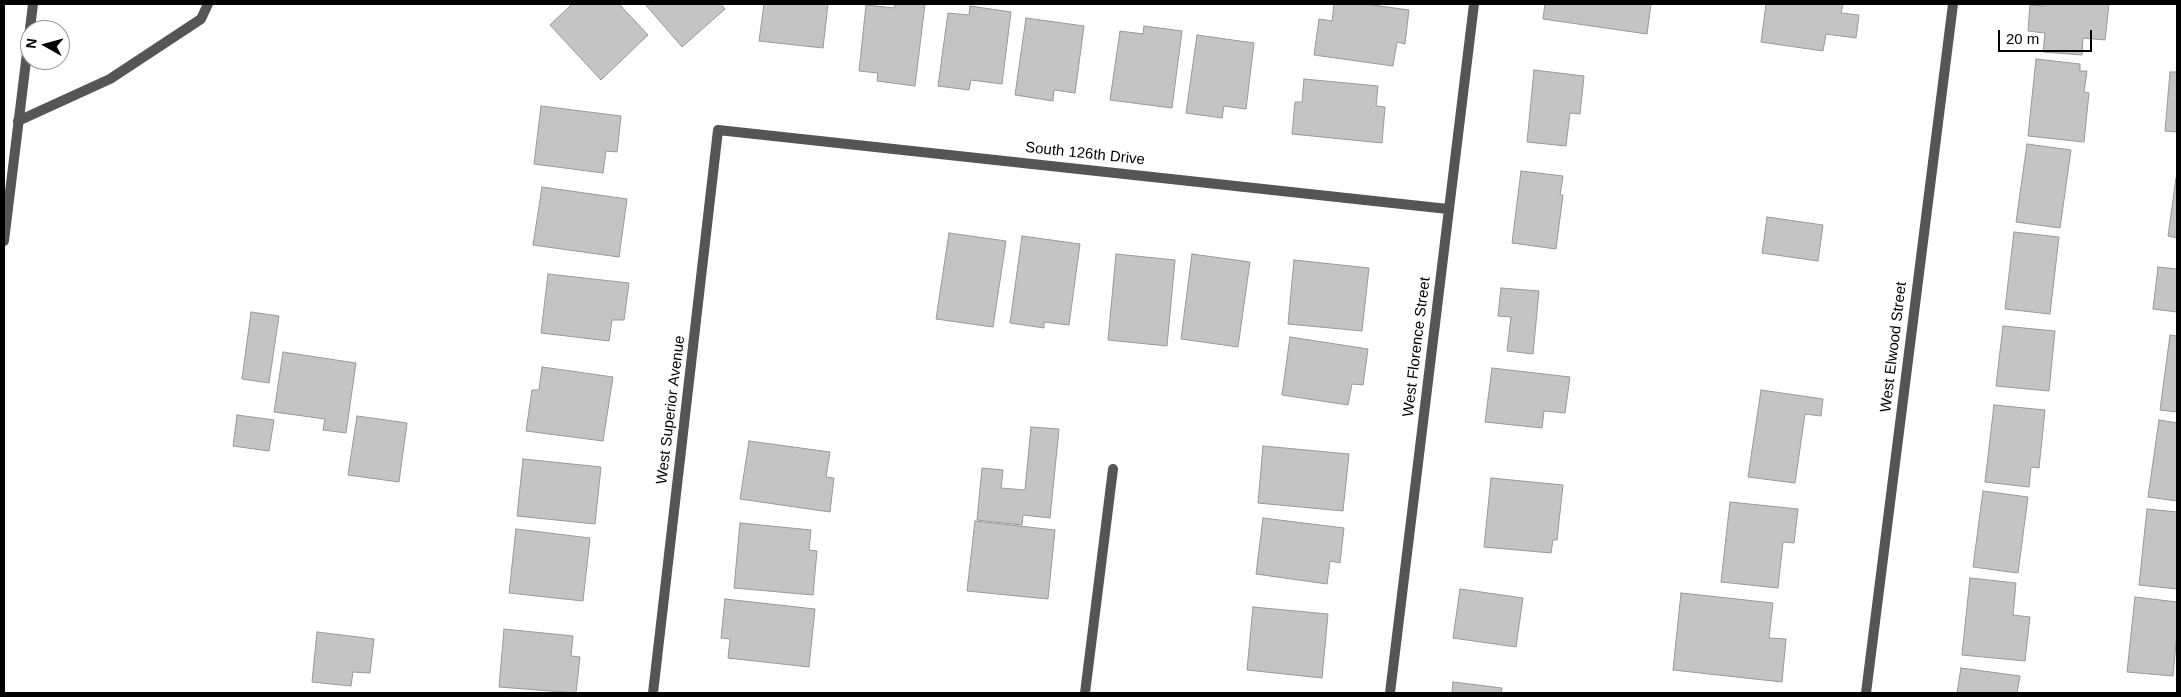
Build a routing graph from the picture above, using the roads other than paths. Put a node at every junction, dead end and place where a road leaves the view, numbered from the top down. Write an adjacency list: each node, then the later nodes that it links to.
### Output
1 (33, 4): 5 (street)
2 (208, 4): 5 (street)
3 (1474, 4): 7 (street, West Florence Street)
4 (1952, 4): 13 (street, West Elwood Street)
5 (18, 122): 8 (street)
6 (718, 130): 7 (street, South 126th Drive); 10 (street, West Superior Avenue)
7 (1448, 209): 12 (street, West Florence Street)
8 (4, 241)
9 (1113, 469): 11 (street)
10 (653, 693)
11 (1085, 693)
12 (1390, 693)
13 (1866, 693)

